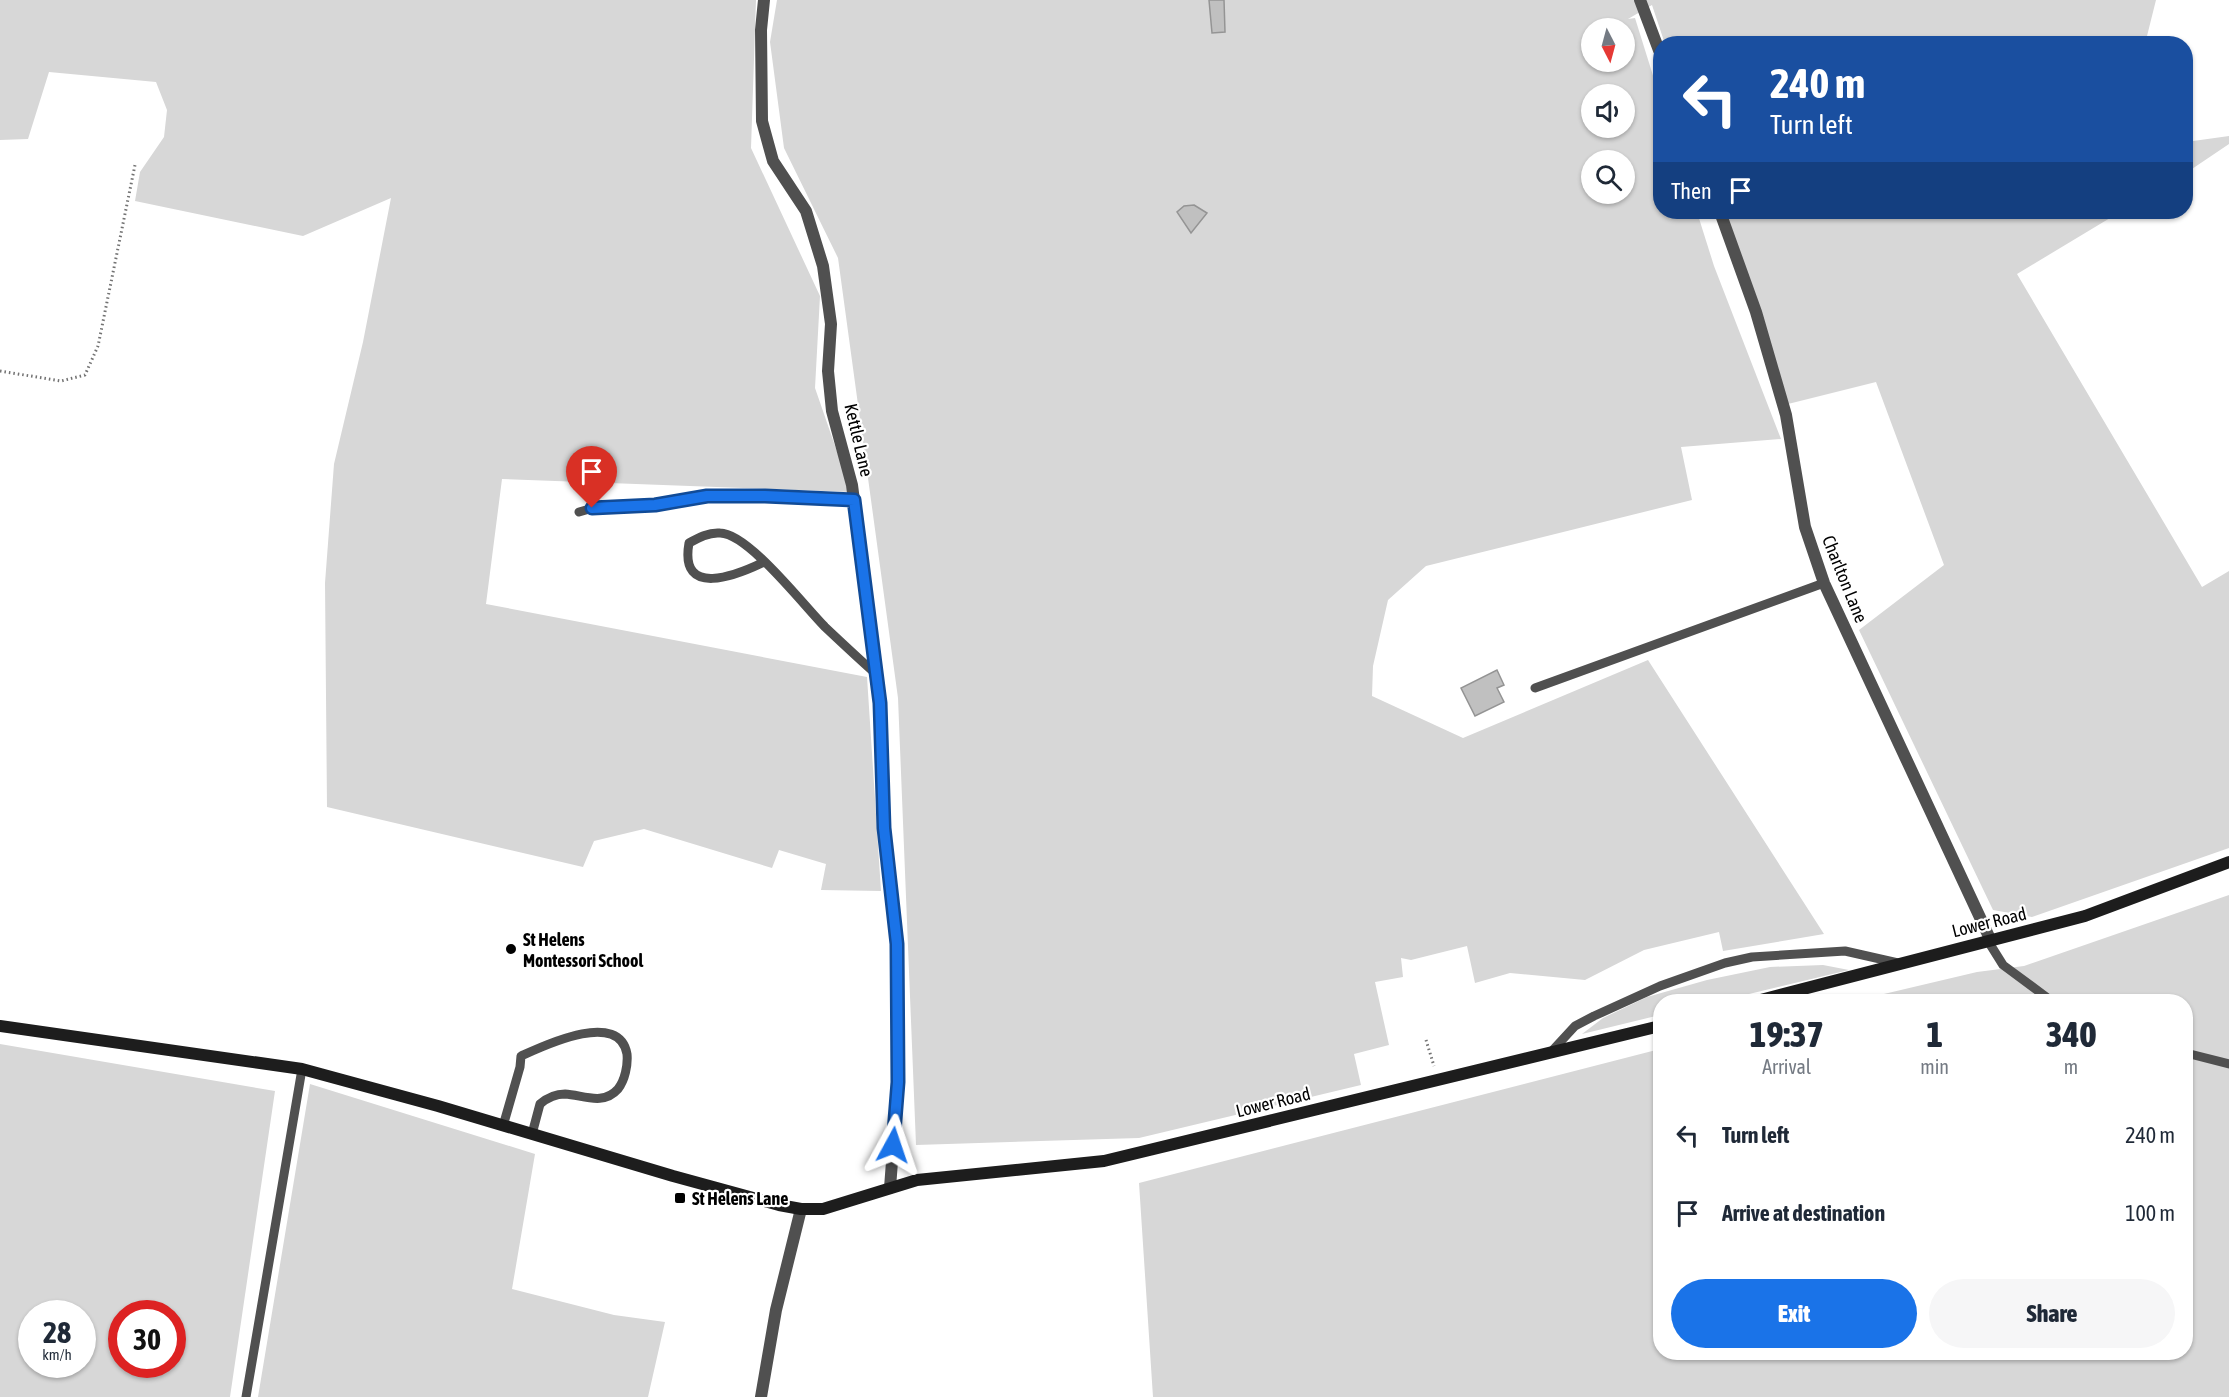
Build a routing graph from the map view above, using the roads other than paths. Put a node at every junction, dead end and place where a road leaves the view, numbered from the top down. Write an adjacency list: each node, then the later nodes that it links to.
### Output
1 (764, 0): 5 (street, Kettle Lane)
2 (1640, 0): 3 (street)
3 (1654, 36)
4 (1722, 219): 8 (street, Charlton Lane)
5 (854, 500): 6 (lane); 9 (street, Kettle Lane)
6 (579, 512)
7 (765, 562): 7 (lane); 9 (lane)
8 (1824, 583): 10 (lane); 12 (street, Charlton Lane)
9 (876, 674): 24 (street, Kettle Lane)
10 (1535, 688)
11 (2229, 862): 12 (main road, Lower Road)
12 (1990, 941): 13 (main road, Lower Road); 15 (lane)
13 (1900, 964): 14 (main road, Lower Road); 18 (lane)
14 (1784, 994)
15 (2042, 994)
16 (0, 1026): 21 (main road, Lower Road)
17 (1653, 1028): 18 (main road, Lower Road)
18 (1551, 1052): 24 (main road, Lower Road)
19 (2193, 1055): 20 (lane)
20 (2229, 1064)
21 (302, 1069): 22 (main road, Lower Road); 26 (lane)
22 (503, 1126): 23 (main road, Lower Road); 23 (lane)
23 (532, 1134): 25 (main road, Lower Road)
24 (890, 1188): 25 (main road, Lower Road)
25 (801, 1209): 27 (street)
26 (246, 1397)
27 (761, 1397)

